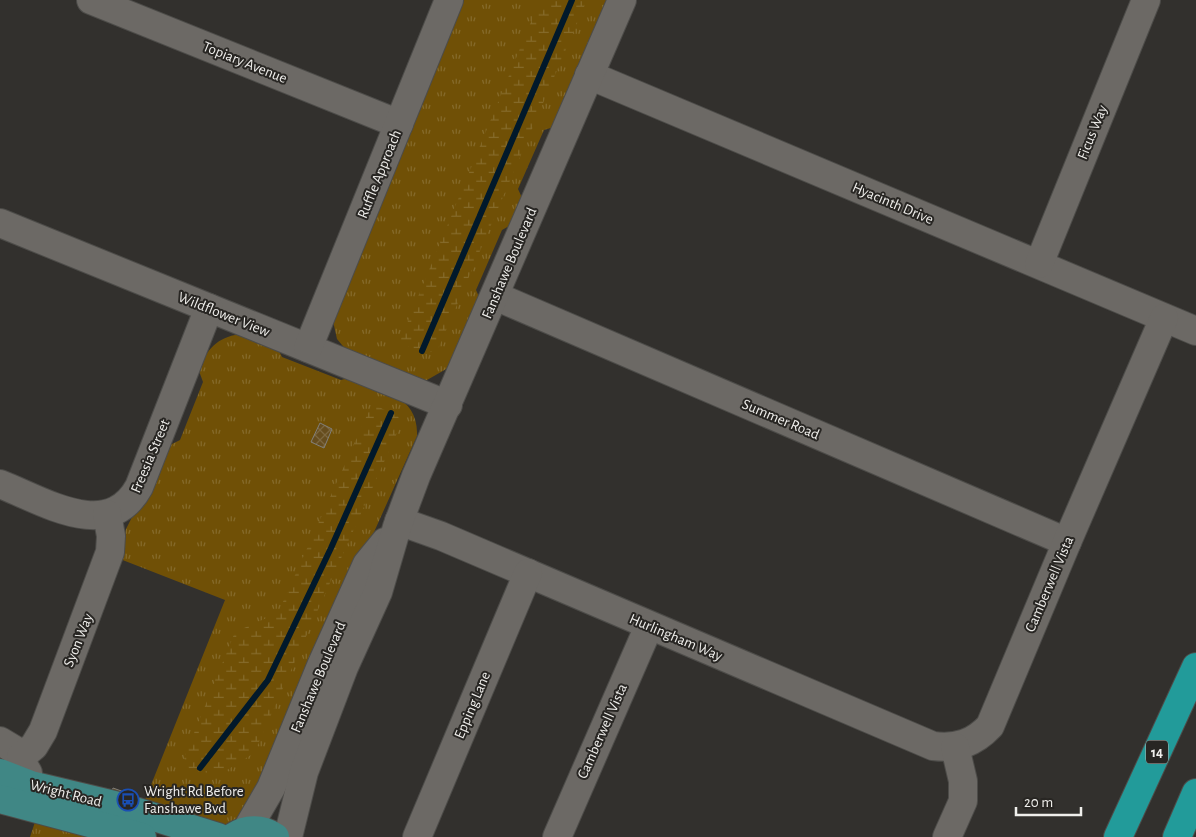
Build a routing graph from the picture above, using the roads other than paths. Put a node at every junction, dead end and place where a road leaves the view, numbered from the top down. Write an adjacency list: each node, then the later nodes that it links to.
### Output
1 (90, 0): 6 (street, Topiary Avenue)
2 (449, 0): 6 (street, Ruffle Approach)
3 (622, 0): 5 (street, Fanshawe Boulevard)
4 (1146, 0): 8 (street, Ficus Way)
5 (589, 75): 8 (street, Hyacinth Drive); 9 (street, Fanshawe Boulevard)
6 (399, 124): 13 (street, Ruffle Approach)
7 (0, 223): 10 (street, Wildflower View)
8 (1039, 264): 11 (street, Hyacinth Drive)
9 (495, 296): 14 (street, Fanshawe Boulevard); 18 (street, Summer Road)
10 (210, 308): 13 (street, Wildflower View); 16 (street, Freesia Street)
11 (1164, 318): 12 (street, Hyacinth Drive); 18 (street, Camberwell Vista)
12 (1196, 331)
13 (308, 348): 14 (street, Wildflower View)
14 (448, 406): 17 (street, Fanshawe Boulevard)
15 (0, 484): 16 (street, Freesia Street)
16 (107, 514): 23 (street, Syon Way)
17 (398, 524): 19 (street, Hurlingham Way); 26 (street, Fanshawe Boulevard); 30 (street, Fanshawe Boulevard)
18 (1067, 542): 22 (street, Camberwell Vista)
19 (528, 572): 20 (street, Hurlingham Way); 31 (street, Epping Lane)
20 (649, 626): 22 (street, Hurlingham Way); 32 (street, Camberwell Vista)
21 (1196, 667): 34 (highway, 14)
22 (955, 747): 33 (street)
23 (7, 757): 28 (main road, Wright Road)
24 (1196, 793): 35 (highway)
25 (0, 799): 27 (main road, Wright Road)
26 (240, 834): 29 (main road)
27 (142, 837)
28 (218, 837)
29 (274, 837)
30 (288, 837)
31 (416, 837)
32 (557, 837)
33 (947, 837)
34 (1118, 837)
35 (1177, 837)

